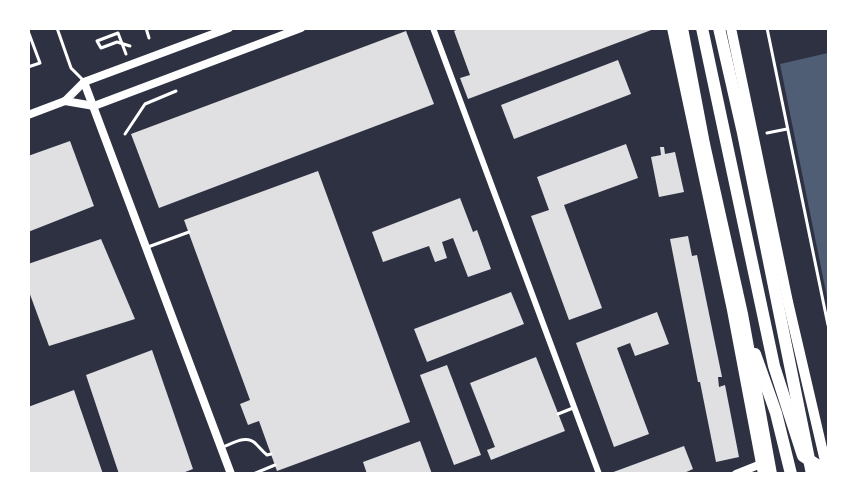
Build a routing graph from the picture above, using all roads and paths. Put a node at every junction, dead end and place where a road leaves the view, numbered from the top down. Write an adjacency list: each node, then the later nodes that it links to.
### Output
1 (57, 28): 17 (lane)
2 (146, 28): 14 (path)
3 (229, 28): 17 (street)
4 (301, 28): 20 (street)
5 (433, 28): 29 (street)
6 (672, 28): 34 (main road)
7 (682, 28): 27 (highway)
8 (702, 28): 35 (highway)
9 (719, 28): 42 (highway)
10 (731, 28): 35 (main road)
11 (767, 28): 22 (path)
12 (28, 31): 16 (lane)
13 (118, 33): 15 (path)
14 (149, 38)
15 (130, 46)
16 (28, 67)
17 (84, 82): 19 (street); 20 (street)
18 (176, 91): 24 (path)
19 (65, 101): 20 (street); 21 (street)
20 (94, 106): 26 (street)
21 (28, 115)
22 (787, 129): 23 (path); 28 (path)
23 (767, 133)
24 (125, 134)
25 (189, 232): 26 (lane)
26 (147, 247): 31 (street)
27 (741, 314): 40 (highway); 41 (highway)
28 (828, 325)
29 (575, 408): 30 (lane); 38 (street)
30 (558, 414)
31 (221, 447): 32 (lane); 36 (street)
32 (271, 454)
33 (275, 465): 37 (lane)
34 (762, 469): 39 (street)
35 (828, 473)
36 (231, 474)
37 (253, 474)
38 (599, 474)
39 (736, 474)
40 (771, 474)
41 (791, 474)
42 (812, 474)

